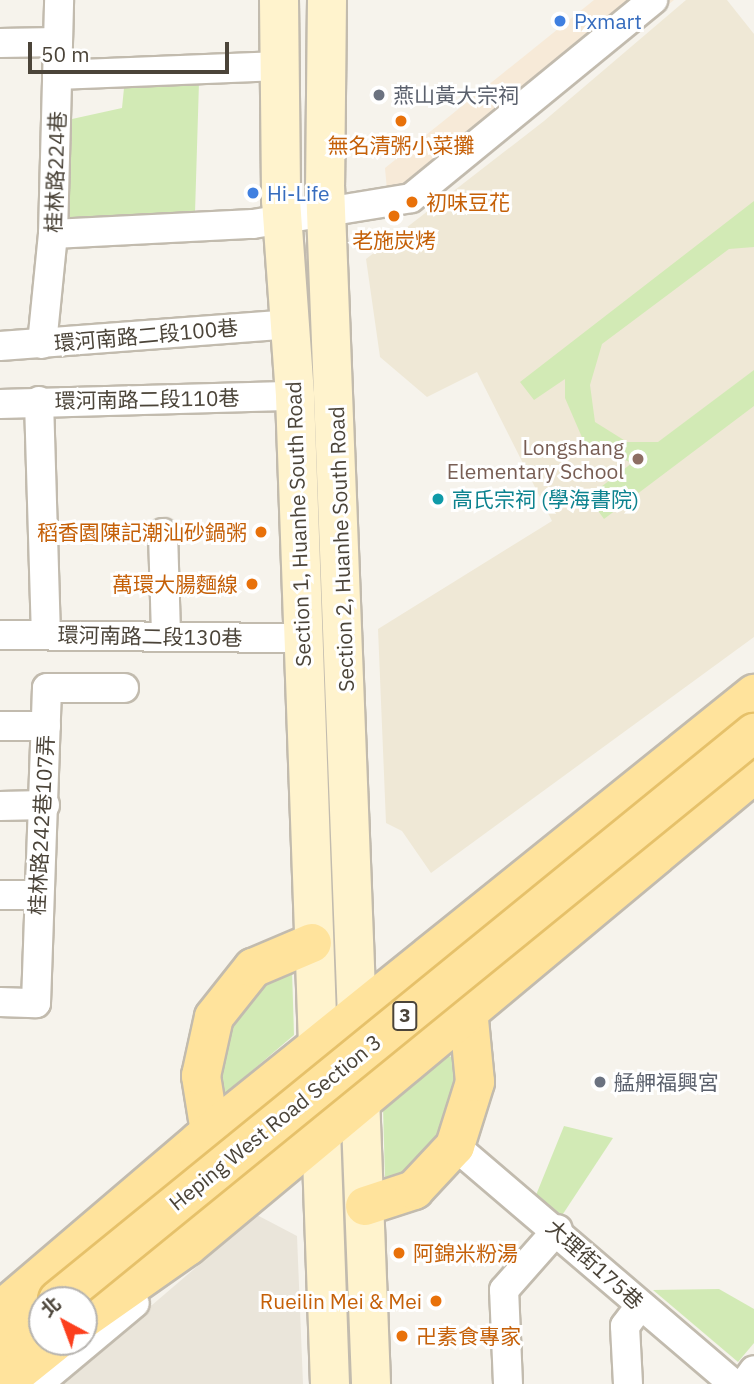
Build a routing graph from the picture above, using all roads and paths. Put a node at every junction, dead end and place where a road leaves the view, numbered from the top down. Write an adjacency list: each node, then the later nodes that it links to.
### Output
1 (59, 0): 5 (street, 桂林路224巷)
2 (279, 0): 7 (street, Section 1, Huanhe South Road)
3 (327, 0): 9 (street, Section 2, Huanhe South Road)
4 (653, 0): 9 (street)
5 (58, 42): 6 (street); 8 (street, 桂林路224巷)
6 (0, 43)
7 (280, 66): 8 (street); 10 (street, Section 1, Huanhe South Road)
8 (57, 75): 11 (street, 桂林路224巷)
9 (327, 210): 10 (street); 36 (street, Section 2, Huanhe South Road)
10 (282, 215): 11 (street); 12 (street, Section 1, Huanhe South Road)
11 (53, 234): 13 (street, 桂林路224巷)
12 (292, 324): 13 (street, 環河南路二段100巷); 15 (street, Section 1, Huanhe South Road)
13 (43, 344): 14 (street, 環河南路二段100巷)
14 (0, 346)
15 (295, 396): 16 (street, 環河南路二段110巷); 22 (street, Section 1, Huanhe South Road)
16 (39, 401): 17 (street, 環河南路二段110巷); 19 (street)
17 (0, 404)
18 (163, 533): 21 (street)
19 (46, 634): 20 (street, 環河南路二段130巷); 21 (street, 環河南路二段130巷)
20 (0, 635)
21 (166, 637): 22 (street, 環河南路二段130巷)
22 (301, 638): 33 (street, Section 1, Huanhe South Road)
23 (124, 688): 26 (street, 桂林路242巷107弄)
24 (754, 694): 36 (main road, Heping West Road Section 3 / 3)
25 (0, 726): 26 (street)
26 (46, 726): 29 (street, 桂林路242巷107弄)
27 (754, 733): 46 (main road, Heping West Road Section 3 / 3, bridge)
28 (754, 774): 35 (main road, Heping West Road Section 3 / 3)
29 (45, 805): 30 (street); 32 (street, 桂林路242巷107弄)
30 (0, 806)
31 (0, 895): 32 (street)
32 (37, 895): 34 (street, 桂林路242巷107弄)
33 (312, 943): 37 (street, Section 1, Huanhe South Road); 39 (main road)
34 (0, 1002)
35 (468, 1009): 38 (main road, Heping West Road Section 3 / 3); 41 (main road)
36 (358, 1016): 37 (main road, Heping West Road Section 3 / 3); 38 (street, Section 2, Huanhe South Road)
37 (317, 1049): 39 (main road, Heping West Road Section 3 / 3); 40 (street, Section 1, Huanhe South Road)
38 (362, 1098): 40 (main road, Heping West Road Section 3 / 3); 43 (street, Section 2, Huanhe South Road)
39 (210, 1132): 42 (main road, Heping West Road Section 3 / 3)
40 (320, 1133): 45 (main road, Heping West Road Section 3 / 3); 57 (street, Section 1, Huanhe South Road)
41 (455, 1146): 43 (main road); 44 (street, 大理街175巷)
42 (136, 1192): 47 (street, Heping West Road Section 3); 50 (main road, Heping West Road Section 3 / 3)
43 (365, 1206): 58 (street, Section 2, Huanhe South Road)
44 (558, 1229): 48 (street, 大理街175巷); 59 (street)
45 (188, 1246): 49 (main road, Heping West Road Section 3 / 3); 56 (street, Heping West Road Section 3)
46 (75, 1286)
47 (0, 1289)
48 (641, 1305): 60 (street); 61 (street, 大理街175巷)
49 (98, 1308)
50 (0, 1311)
51 (28, 1324): 52 (main road)
52 (0, 1347)
53 (38, 1356): 55 (main road)
54 (754, 1370): 62 (street)
55 (3, 1384)
56 (38, 1384)
57 (330, 1384)
58 (371, 1384)
59 (508, 1384)
60 (628, 1384)
61 (734, 1384)
62 (744, 1384)

